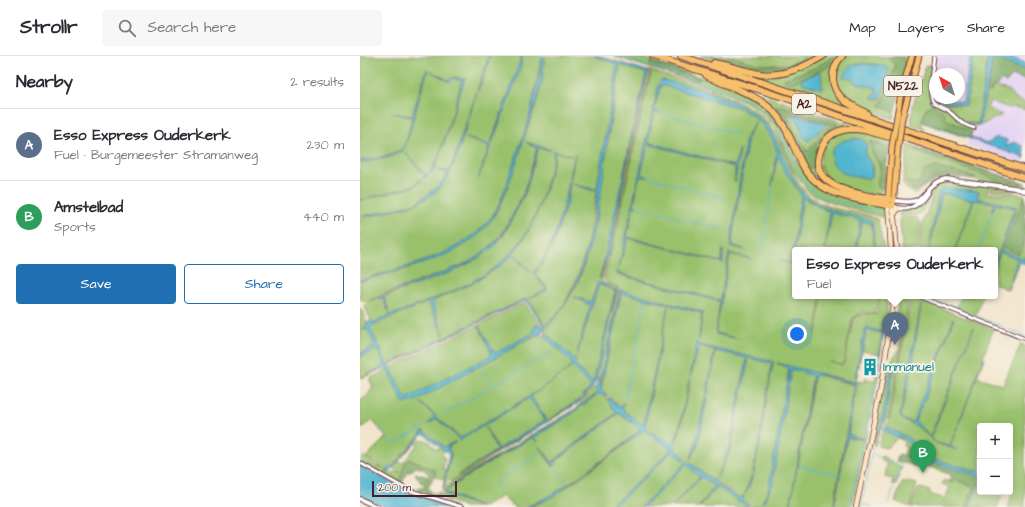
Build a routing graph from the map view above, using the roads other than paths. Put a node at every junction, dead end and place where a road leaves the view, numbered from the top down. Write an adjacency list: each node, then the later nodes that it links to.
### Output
1 (653, 56): 10 (highway, A2)
2 (681, 56): 9 (highway, A2)
3 (823, 56): 9 (highway, A2)
4 (842, 56): 12 (highway, A2)
5 (912, 56): 11 (main road, N522)
6 (919, 56): 11 (main road, N522)
7 (929, 56): 8 (street)
8 (934, 56): 13 (street)
9 (695, 60): 12 (highway, A2)
10 (694, 69): 14 (highway, A2); 19 (highway, A2)
11 (900, 117): 19 (main road, N522, bridge); 19 (main road, N522, bridge)
12 (873, 118): 15 (highway, A2)
13 (974, 128)
14 (913, 141): 16 (highway, A2); 19 (highway, A2)
15 (1025, 169)
16 (1025, 178)
17 (942, 180): 18 (street); 19 (street); 19 (street)
18 (1025, 191)
19 (892, 204): 20 (main road, N522); 21 (main road, N522)
20 (891, 247)
21 (897, 247)
22 (895, 299): 29 (main road)
23 (925, 299): 24 (street)
24 (1025, 339)
25 (360, 463): 28 (street)
26 (360, 499): 27 (street)
27 (376, 507)
28 (462, 507)
29 (856, 507)

